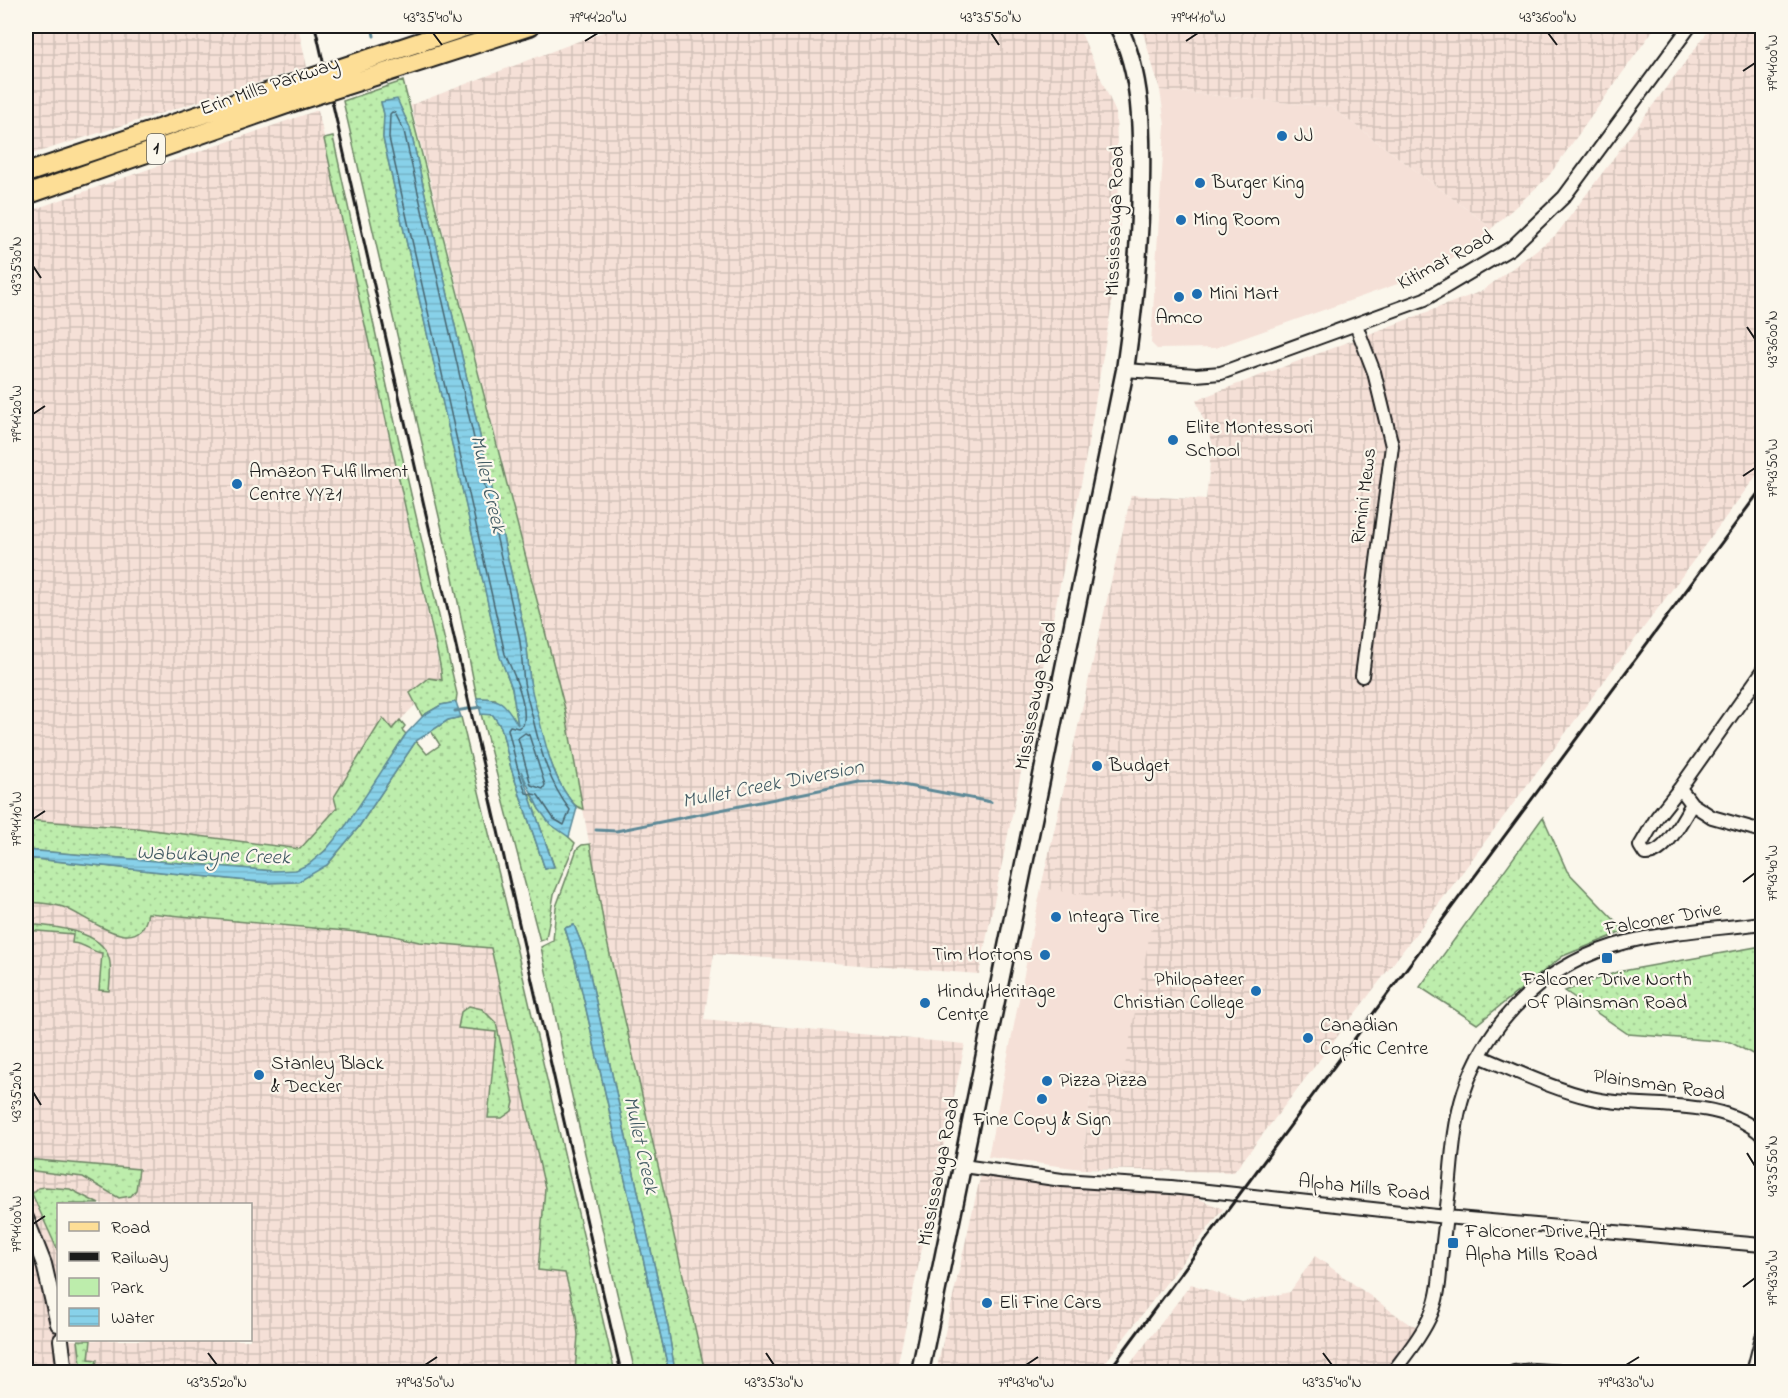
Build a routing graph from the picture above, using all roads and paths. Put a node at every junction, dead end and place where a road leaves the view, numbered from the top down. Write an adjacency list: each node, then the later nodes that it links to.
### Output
1 (468, 26): 5 (main road, Erin Mills Parkway / 1)
2 (530, 26): 5 (main road, Erin Mills Parkway / 1)
3 (1118, 26): 10 (main road, Mississauga Road)
4 (1690, 26): 9 (street, Kitimat Road)
5 (425, 50): 6 (main road, Erin Mills Parkway / 1, bridge)
6 (284, 96): 7 (main road, Erin Mills Parkway / 1); 8 (main road, Erin Mills Parkway / 1)
7 (26, 173)
8 (26, 195)
9 (1356, 325): 10 (street, Kitimat Road); 12 (street, Rimini Mews)
10 (1125, 370): 19 (main road, Mississauga Road)
11 (1762, 672): 13 (street)
12 (1362, 676)
13 (1680, 788): 14 (street); 14 (street)
14 (1692, 804): 15 (street)
15 (1762, 831)
16 (1762, 923): 17 (street, Falconer Drive)
17 (1479, 1056): 18 (street, Plainsman Road); 20 (street, Falconer Drive)
18 (1762, 1134)
19 (963, 1166): 20 (street, Alpha Mills Road); 27 (main road, Mississauga Road)
20 (1446, 1217): 22 (street, Alpha Mills Road); 28 (street, Falconer Drive)
21 (26, 1218): 23 (street)
22 (1762, 1245)
23 (57, 1320)
24 (1762, 1337): 31 (street)
25 (61, 1341): 26 (street)
26 (65, 1372)
27 (921, 1372)
28 (1393, 1372)
29 (1514, 1372): 30 (street)
30 (1564, 1372)
31 (1753, 1372)

